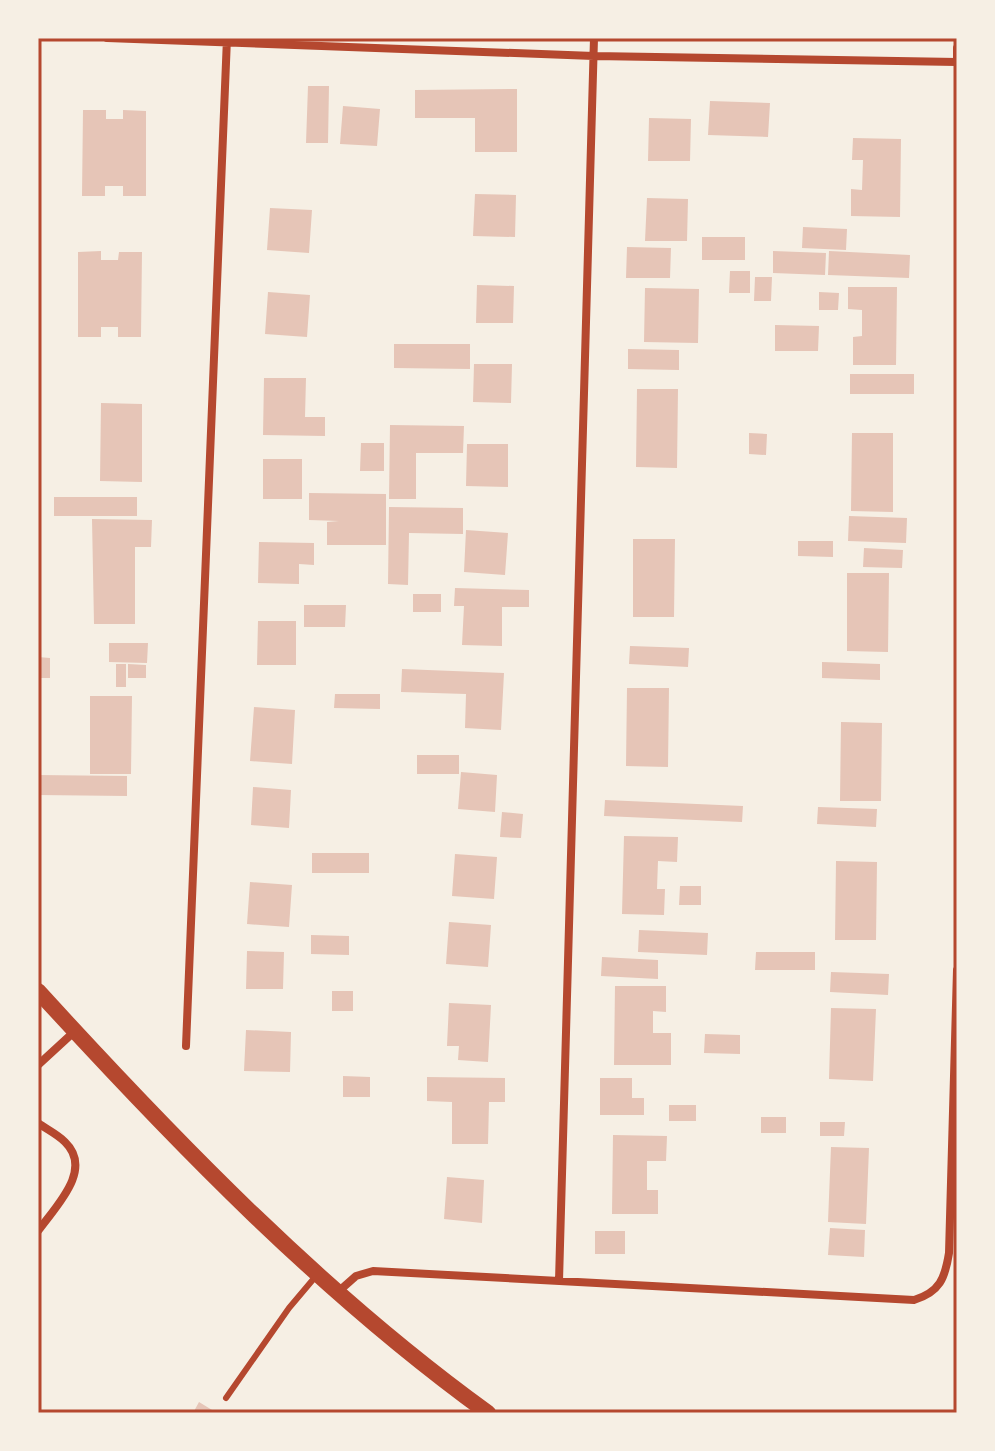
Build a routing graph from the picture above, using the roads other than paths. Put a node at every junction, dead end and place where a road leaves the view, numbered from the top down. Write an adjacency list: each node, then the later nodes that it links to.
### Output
1 (107, 38): 3 (street)
2 (594, 38): 5 (street)
3 (227, 40): 5 (street); 10 (street)
4 (957, 48): 6 (street)
5 (594, 56): 6 (street); 15 (street)
6 (957, 62)
7 (957, 970): 15 (street)
8 (38, 991): 9 (main road)
9 (75, 1031): 11 (street); 14 (main road)
10 (186, 1046)
11 (38, 1065)
12 (38, 1123): 13 (street)
13 (38, 1231)
14 (319, 1273): 16 (main road); 17 (lane)
15 (559, 1281): 16 (street)
16 (339, 1291): 18 (main road)
17 (226, 1398)
18 (488, 1413)

